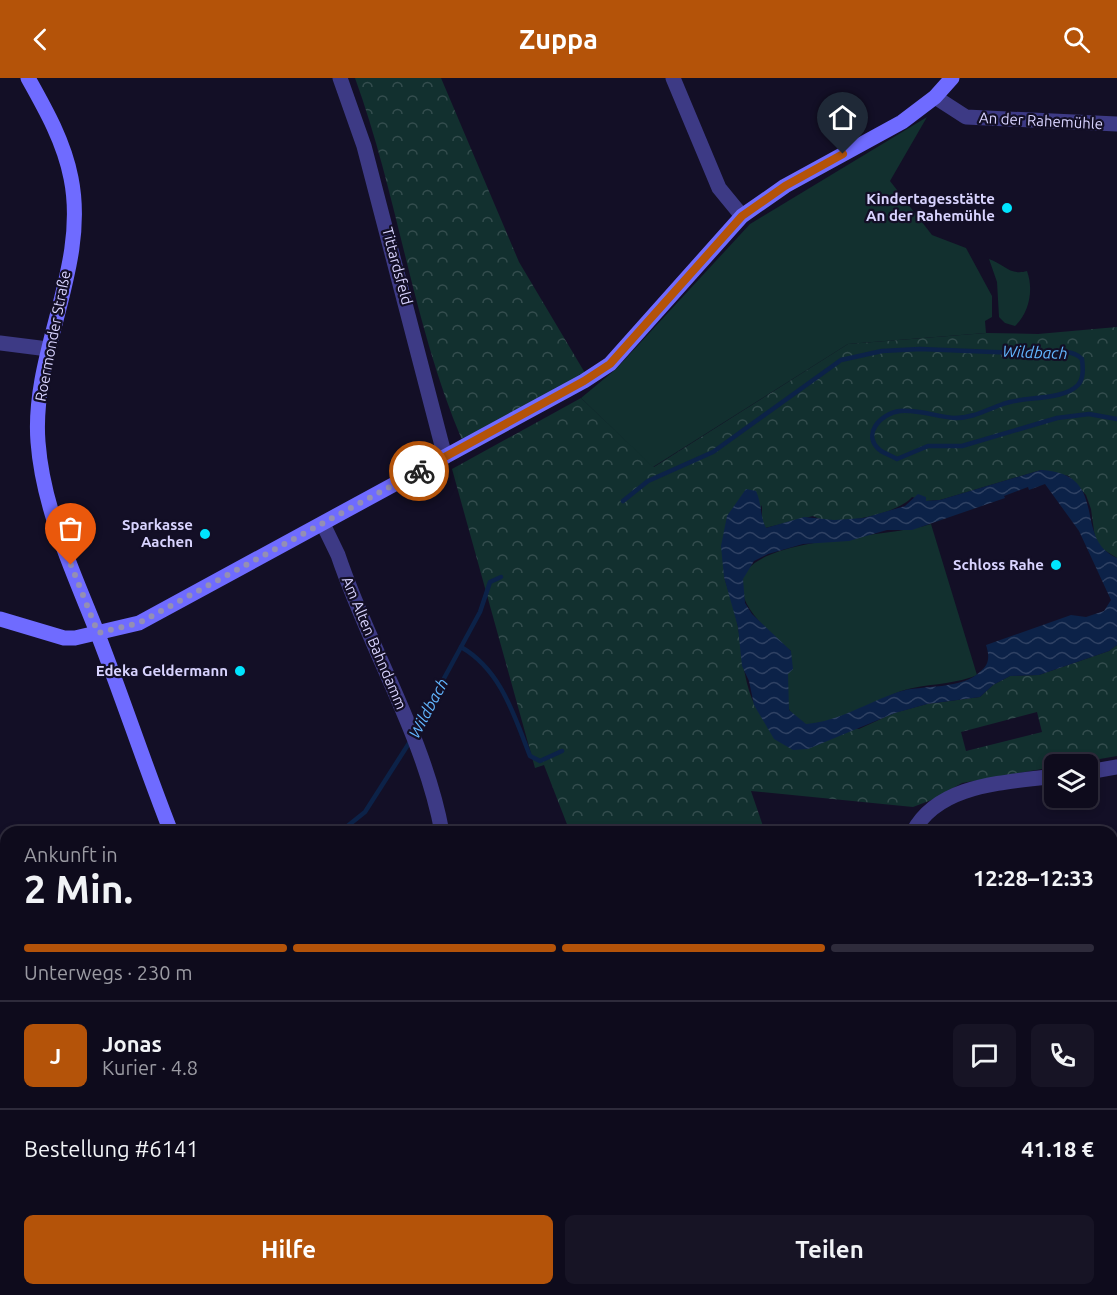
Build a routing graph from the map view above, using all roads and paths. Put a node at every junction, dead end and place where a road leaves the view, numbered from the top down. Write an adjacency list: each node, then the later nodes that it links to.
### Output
1 (28, 78): 9 (street, Roermonder Straße)
2 (340, 78): 10 (street, Tittardsfeld)
3 (673, 78): 7 (street)
4 (952, 78): 5 (street)
5 (936, 97): 6 (street, An der Rahemühle); 7 (street)
6 (1117, 124)
7 (742, 216): 10 (street)
8 (0, 343): 9 (street)
9 (48, 349): 13 (street, Roermonder Straße)
10 (445, 457): 11 (street)
11 (323, 524): 13 (street); 18 (street, Am Alten Bahndamm)
12 (0, 620): 13 (street)
13 (98, 633): 17 (street, Roermonder Straße)
14 (1117, 767): 15 (street)
15 (1098, 770)
16 (1044, 777): 19 (street)
17 (169, 826)
18 (441, 826)
19 (918, 826)

